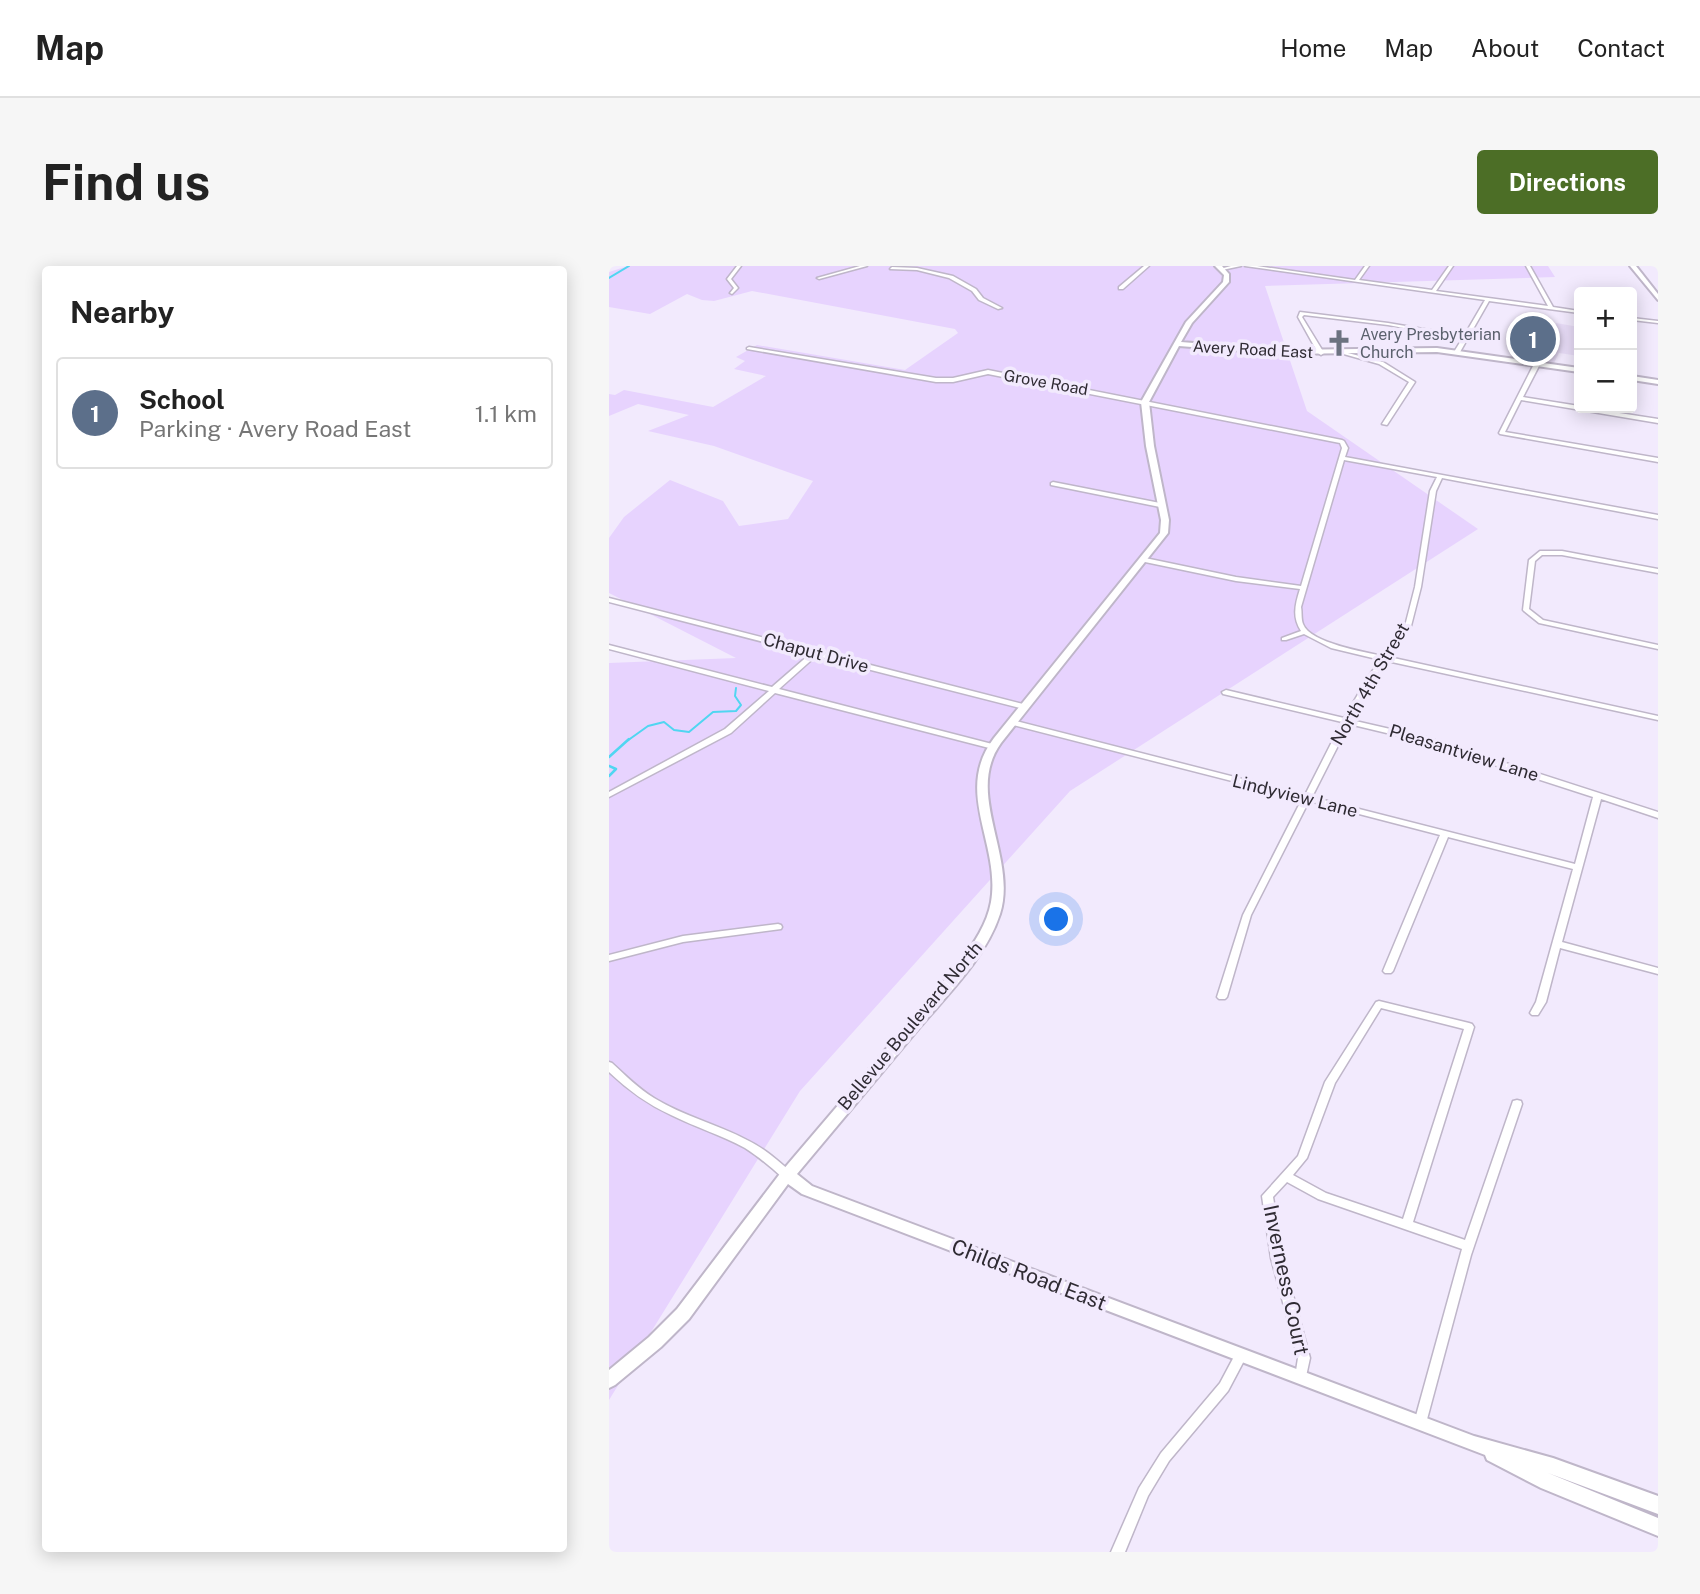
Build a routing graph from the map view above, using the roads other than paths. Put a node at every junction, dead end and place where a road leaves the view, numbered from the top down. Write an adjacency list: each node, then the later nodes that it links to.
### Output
1 (739, 266): 17 (street)
2 (865, 266): 13 (street)
3 (883, 266): 12 (street)
4 (1147, 266): 15 (street)
5 (1238, 266): 11 (street)
6 (1247, 266): 14 (street)
7 (1367, 266): 14 (street)
8 (1451, 266): 16 (street)
9 (1528, 266): 21 (street)
10 (1633, 266): 18 (street)
11 (1220, 267): 26 (street)
12 (892, 268): 20 (street)
13 (819, 278)
14 (1356, 281): 16 (street)
15 (1121, 288)
16 (1433, 292): 19 (street)
17 (732, 293)
18 (1658, 298)
19 (1488, 299): 21 (street); 25 (street)
20 (1000, 307)
21 (1551, 308): 22 (street)
22 (1574, 311)
23 (1637, 320): 24 (street)
24 (1658, 322)
25 (1465, 338): 29 (street); 30 (street)
26 (1178, 344): 30 (street, Avery Road East); 36 (main road)
27 (749, 348): 36 (street, Grove Road)
28 (1342, 352): 29 (street, Avery Road East); 30 (street, Avery Road East); 40 (street)
29 (1457, 352): 31 (street, Avery Road East)
30 (1321, 353)
31 (1537, 364): 32 (street, Avery Road East); 35 (street)
32 (1574, 369)
33 (1637, 379): 34 (street)
34 (1658, 382)
35 (1520, 398): 37 (street); 42 (street)
36 (1145, 402): 41 (street, Grove Road); 45 (main road, Bellevue Boulevard North)
37 (1574, 407)
38 (1609, 413): 39 (street)
39 (1658, 421)
40 (1385, 425)
41 (1342, 458): 43 (street); 49 (street)
42 (1658, 460)
43 (1440, 477): 46 (street); 58 (street, North 4th Street)
44 (1053, 484): 45 (street)
45 (1160, 505): 47 (main road, Bellevue Boulevard North)
46 (1658, 517)
47 (1145, 560): 49 (street); 61 (main road, Bellevue Boulevard North)
48 (1658, 572): 56 (street)
49 (1304, 588): 51 (street)
50 (609, 600): 54 (street, Chaput Drive)
51 (1305, 632): 53 (street); 58 (street)
52 (778, 635): 54 (street)
53 (1284, 639)
54 (771, 641): 57 (street, Chaput Drive)
55 (609, 647): 59 (street)
56 (1658, 647)
57 (815, 653): 59 (street); 61 (street, Chaput Drive)
58 (1385, 659): 62 (street); 64 (street, North 4th Street)
59 (774, 691): 65 (street); 66 (street)
60 (1226, 692): 64 (street, Pleasantview Lane)
61 (1024, 706): 63 (main road, Bellevue Boulevard North)
62 (1658, 718)
63 (1012, 722): 65 (main road, Bellevue Boulevard North); 68 (street, Lindyview Lane)
64 (1346, 722): 67 (street, Pleasantview Lane); 68 (street, North 4th Street)
65 (993, 747): 81 (street, Bellevue Boulevard North)
66 (609, 795)
67 (1598, 795): 69 (street, Pleasantview Lane); 71 (street)
68 (1308, 799): 70 (street, Lindyview Lane); 77 (street, North 4th Street)
69 (1658, 815)
70 (1445, 834): 71 (street, Lindyview Lane); 75 (street)
71 (1579, 868): 73 (street)
72 (778, 927): 74 (street)
73 (1557, 944): 76 (street); 78 (street)
74 (609, 958)
75 (1388, 971)
76 (1658, 971)
77 (1222, 997)
78 (1535, 1013)
79 (609, 1066): 81 (street, Childs Road East)
80 (1517, 1104): 84 (street)
81 (787, 1175): 85 (street, Childs Road East); 87 (street, Bellevue Boulevard North)
82 (1287, 1177): 83 (street); 83 (street, Inverness Court); 86 (street, Inverness Court)
83 (1407, 1223): 84 (street)
84 (1468, 1245): 88 (street)
85 (1241, 1355): 86 (street, Childs Road East); 92 (street)
86 (1301, 1377): 88 (street, Childs Road East)
87 (609, 1380)
88 (1420, 1423): 89 (street, Childs Road East)
89 (1474, 1444): 90 (street, Childs Road East); 91 (street, Childs Road East)
90 (1658, 1505)
91 (1658, 1527)
92 (1118, 1552)

